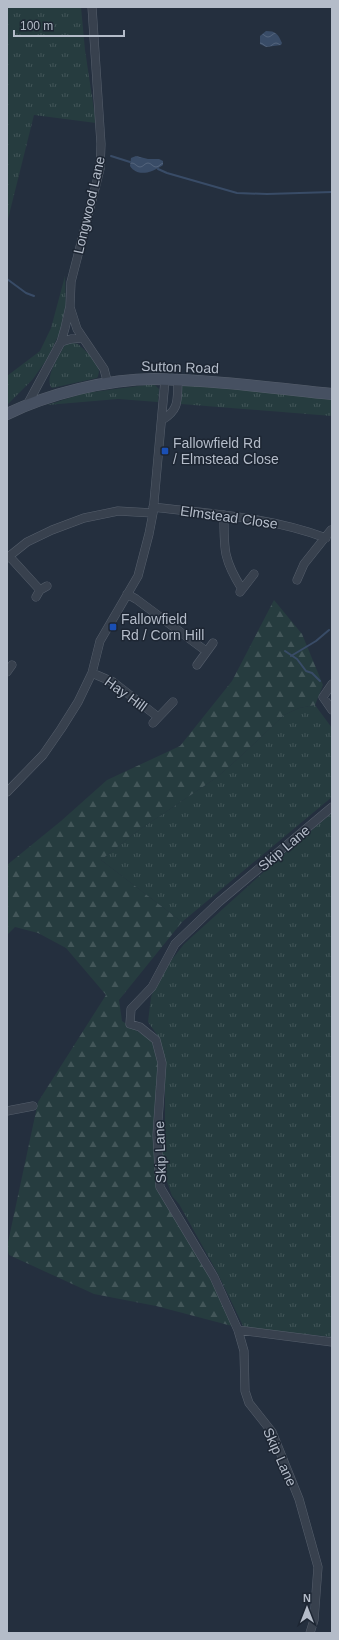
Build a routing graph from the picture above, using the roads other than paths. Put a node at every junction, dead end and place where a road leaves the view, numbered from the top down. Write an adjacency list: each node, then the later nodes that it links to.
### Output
1 (92, 7): 2 (street, Longwood Lane)
2 (70, 306): 3 (street, Longwood Lane); 4 (street, Longwood Lane)
3 (82, 338): 4 (street); 7 (street, Longwood Lane)
4 (61, 342): 9 (street, Longwood Lane)
5 (165, 380): 6 (main road, Sutton Road); 7 (main road, Sutton Road); 11 (street)
6 (178, 381): 8 (main road, Sutton Road); 11 (street)
7 (108, 384): 9 (main road, Sutton Road)
8 (332, 394)
9 (26, 405): 10 (main road, Sutton Road)
10 (7, 414)
11 (162, 420): 12 (street)
12 (153, 510): 13 (street, Elmstead Close); 16 (street, Elmstead Close); 20 (street)
13 (224, 515): 15 (street, Elmstead Close); 17 (street)
14 (331, 530): 15 (street)
15 (326, 538): 18 (street)
16 (8, 557): 19 (street)
17 (254, 574)
18 (297, 580)
19 (41, 591)
20 (127, 594): 22 (street); 24 (street)
21 (213, 643): 22 (street)
22 (206, 651): 23 (street)
23 (197, 665)
24 (92, 673): 26 (street, Hay Hill); 28 (street)
25 (332, 684): 27 (street)
26 (173, 702)
27 (332, 710)
28 (7, 792)
29 (332, 807): 32 (street, Skip Lane)
30 (33, 1106): 31 (street)
31 (7, 1111)
32 (238, 1330): 33 (street); 34 (street, Skip Lane)
33 (332, 1342)
34 (310, 1633)

